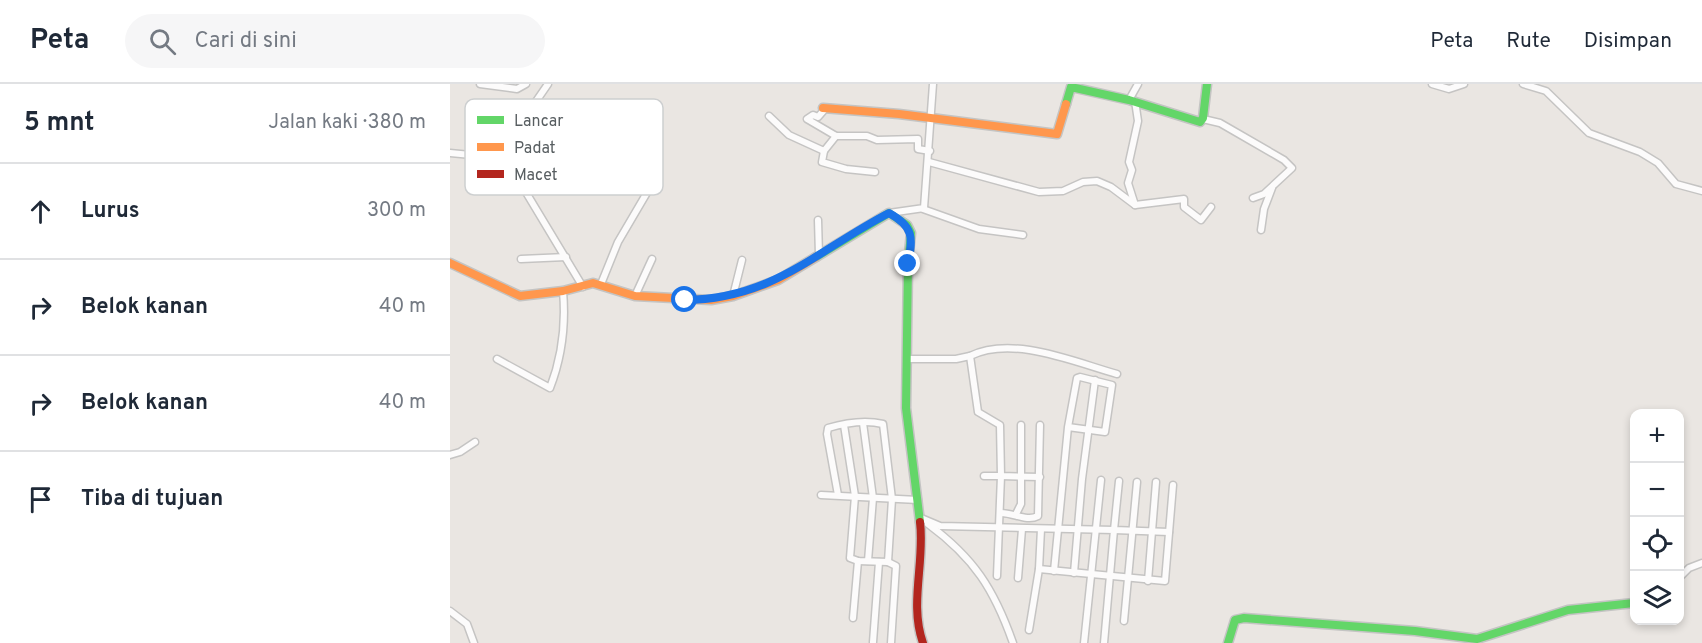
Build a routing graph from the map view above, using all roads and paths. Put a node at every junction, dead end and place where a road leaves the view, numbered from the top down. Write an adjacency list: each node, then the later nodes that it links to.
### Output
1 (480, 84): 2 (street)
2 (526, 84)
3 (549, 84): 10 (street)
4 (933, 84): 14 (street)
5 (1138, 84): 11 (street)
6 (1207, 84): 15 (street)
7 (1432, 84): 8 (street)
8 (1464, 84)
9 (1523, 84): 24 (street)
10 (538, 99)
11 (1132, 101): 14 (street); 15 (street); 28 (street)
12 (824, 108): 14 (street); 16 (street)
13 (769, 116): 18 (street)
14 (932, 118): 17 (street)
15 (1203, 119): 23 (street)
16 (836, 136): 17 (street); 18 (street)
17 (930, 150): 21 (street)
18 (824, 151): 22 (street)
19 (450, 153): 20 (street)
20 (465, 154)
21 (929, 162): 28 (street); 30 (street)
22 (875, 172)
23 (1272, 188): 27 (street); 33 (street)
24 (1702, 192)
25 (530, 195): 36 (street)
26 (646, 195): 41 (street)
27 (1253, 198)
28 (1135, 205): 29 (street)
29 (1211, 207)
30 (923, 209): 31 (street); 34 (street)
31 (889, 213): 35 (street); 48 (street)
32 (818, 220): 35 (street)
33 (1261, 230)
34 (1023, 235)
35 (819, 255): 45 (street)
36 (566, 257): 37 (street); 42 (street)
37 (521, 259)
38 (652, 259): 44 (street)
39 (742, 260): 45 (street)
40 (450, 263): 43 (street)
41 (601, 284): 42 (street); 44 (street)
42 (583, 287): 43 (street)
43 (563, 291): 47 (street)
44 (635, 296): 45 (street)
45 (733, 296)
46 (970, 356): 48 (street); 49 (street); 60 (street)
47 (497, 359)
48 (908, 359): 73 (street)
49 (1117, 374)
50 (1095, 380): 55 (street); 56 (street); 56 (street)
51 (863, 423): 52 (street); 71 (street); 72 (street)
52 (844, 424): 69 (street); 70 (street)
53 (1021, 424): 61 (street)
54 (1040, 425): 62 (street)
55 (1068, 427): 56 (street); 77 (street)
56 (1087, 430): 81 (street)
57 (475, 442): 58 (street)
58 (450, 455)
59 (984, 476): 60 (street)
60 (1001, 476): 61 (street); 74 (street)
61 (1022, 477): 62 (street); 75 (street)
62 (1040, 477): 75 (street)
63 (1101, 480): 82 (street)
64 (1119, 481): 83 (street)
65 (1137, 482): 84 (street)
66 (1156, 482): 85 (street)
67 (1173, 485): 86 (street)
68 (821, 495): 69 (street)
69 (838, 495): 70 (street)
70 (855, 496): 71 (street); 87 (street)
71 (873, 498): 72 (street); 88 (street)
72 (892, 499): 73 (street); 90 (street)
73 (918, 500): 76 (street)
74 (1001, 513): 75 (street); 78 (street)
75 (1016, 514)
76 (921, 518): 78 (street); 110 (street); 111 (street)
77 (1058, 528): 80 (street); 81 (street); 93 (street)
78 (1001, 529): 79 (street); 97 (street)
79 (1022, 529): 80 (street); 99 (street)
80 (1041, 529): 92 (street)
81 (1077, 529): 82 (street); 94 (street)
82 (1096, 530): 83 (street); 96 (street)
83 (1114, 530): 84 (street); 98 (street)
84 (1133, 530): 85 (street); 100 (street)
85 (1153, 531): 86 (street); 101 (street)
86 (1169, 532): 101 (street)
87 (858, 561): 88 (street); 104 (street)
88 (868, 561): 89 (street)
89 (879, 561): 90 (street); 107 (street)
90 (888, 562): 109 (street)
91 (1702, 563): 95 (street)
92 (1039, 569): 93 (street); 106 (street)
93 (1054, 571): 94 (street)
94 (1074, 573): 96 (street)
95 (1684, 573)
96 (1092, 574): 98 (street); 112 (street)
97 (997, 576)
98 (1109, 576): 100 (street); 113 (street)
99 (1018, 578)
100 (1130, 579): 101 (street); 105 (street)
101 (1148, 581)
102 (1630, 604): 114 (street)
103 (450, 611): 108 (street)
104 (853, 618)
105 (1124, 621)
106 (1029, 630)
107 (873, 642)
108 (474, 643)
109 (891, 643)
110 (923, 643)
111 (1013, 643)
112 (1084, 643)
113 (1104, 643)
114 (1228, 643)

